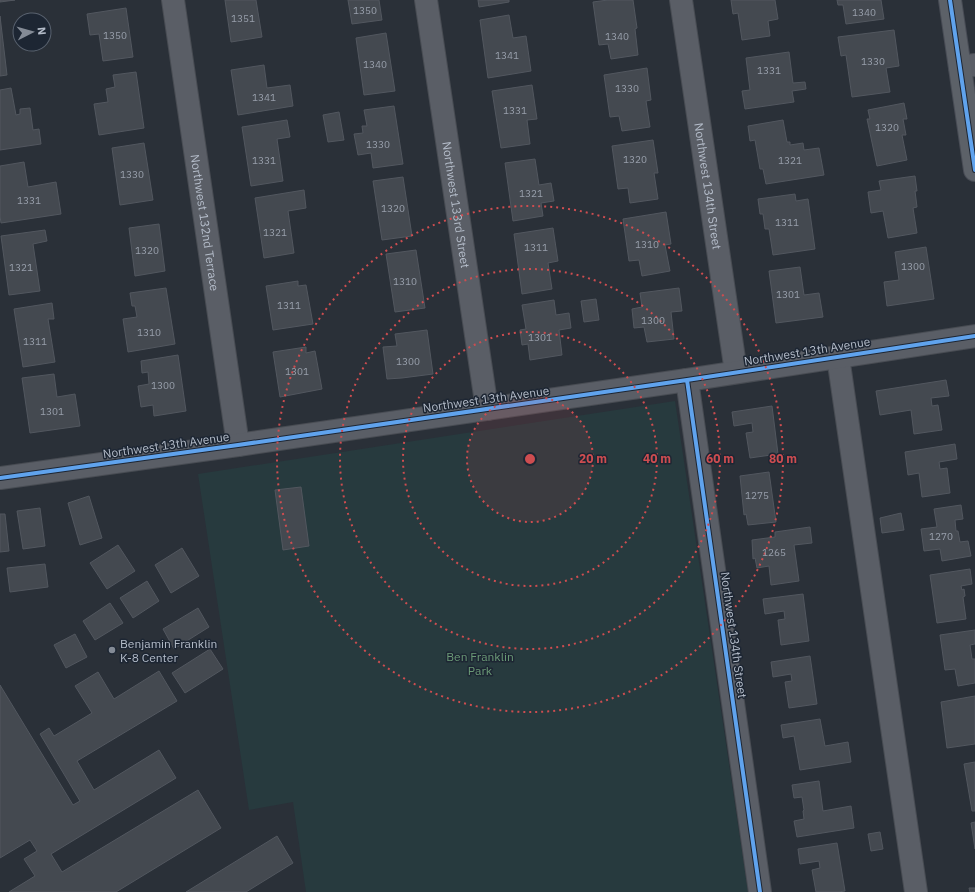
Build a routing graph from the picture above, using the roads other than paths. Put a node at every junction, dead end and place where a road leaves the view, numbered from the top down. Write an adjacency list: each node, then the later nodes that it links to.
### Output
1 (173, 0): 12 (street, Northwest 132nd Terrace)
2 (426, 0): 11 (street, Northwest 133rd Street)
3 (681, 0): 9 (street, Northwest 134th Street)
4 (950, 0): 5 (main road)
5 (967, 66): 6 (main road)
6 (975, 170)
7 (975, 336): 8 (street, Northwest 13th Avenue)
8 (838, 357): 9 (street, Northwest 13th Avenue); 15 (street)
9 (736, 372): 10 (street, Northwest 13th Avenue)
10 (687, 380): 11 (street, Northwest 13th Avenue); 14 (street, Northwest 134th Street)
11 (487, 409): 12 (street, Northwest 13th Avenue)
12 (238, 445): 13 (street, Northwest 13th Avenue)
13 (0, 478)
14 (760, 892)
15 (916, 892)

